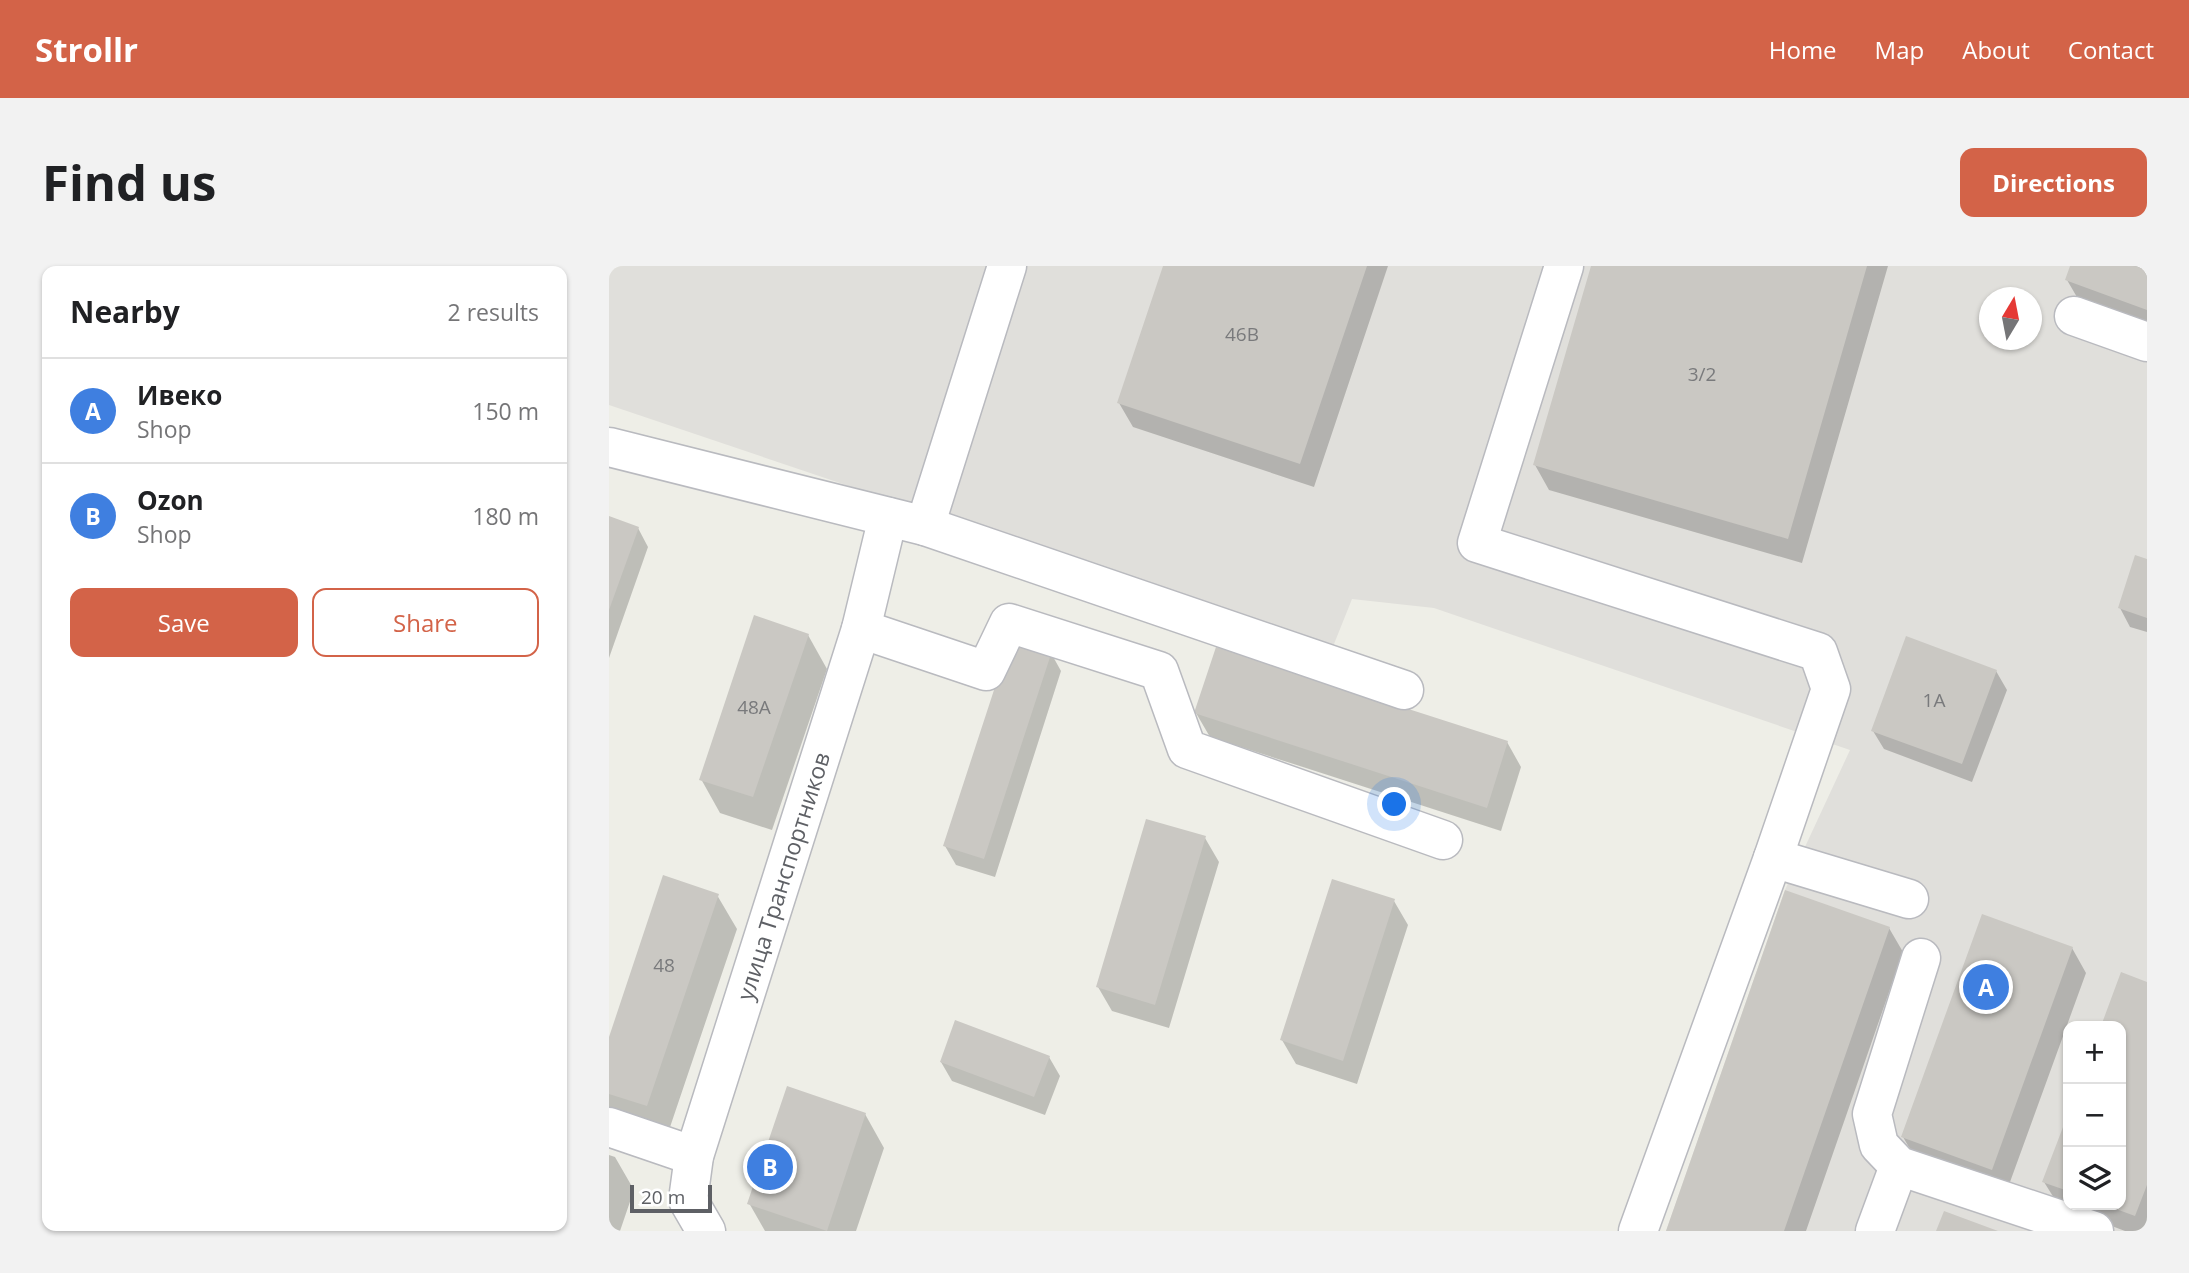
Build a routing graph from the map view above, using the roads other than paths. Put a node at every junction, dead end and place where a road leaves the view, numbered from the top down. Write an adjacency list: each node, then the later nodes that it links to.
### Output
1 (1007, 266): 6 (street, улица Транспортников)
2 (1564, 266): 10 (street)
3 (2074, 316): 4 (street)
4 (2147, 342)
5 (609, 447): 6 (street)
6 (906, 522): 7 (street, улица Транспортников); 8 (street)
7 (861, 629): 9 (street); 14 (street, улица Транспортников)
8 (1404, 690)
9 (1443, 840)
10 (1773, 858): 11 (street); 17 (street)
11 (1909, 899)
12 (1921, 958): 15 (street)
13 (609, 1127): 14 (street)
14 (694, 1156): 16 (street, улица Транспортников)
15 (1899, 1166): 18 (street); 19 (street)
16 (706, 1231)
17 (1638, 1231)
18 (1875, 1231)
19 (2094, 1231)

